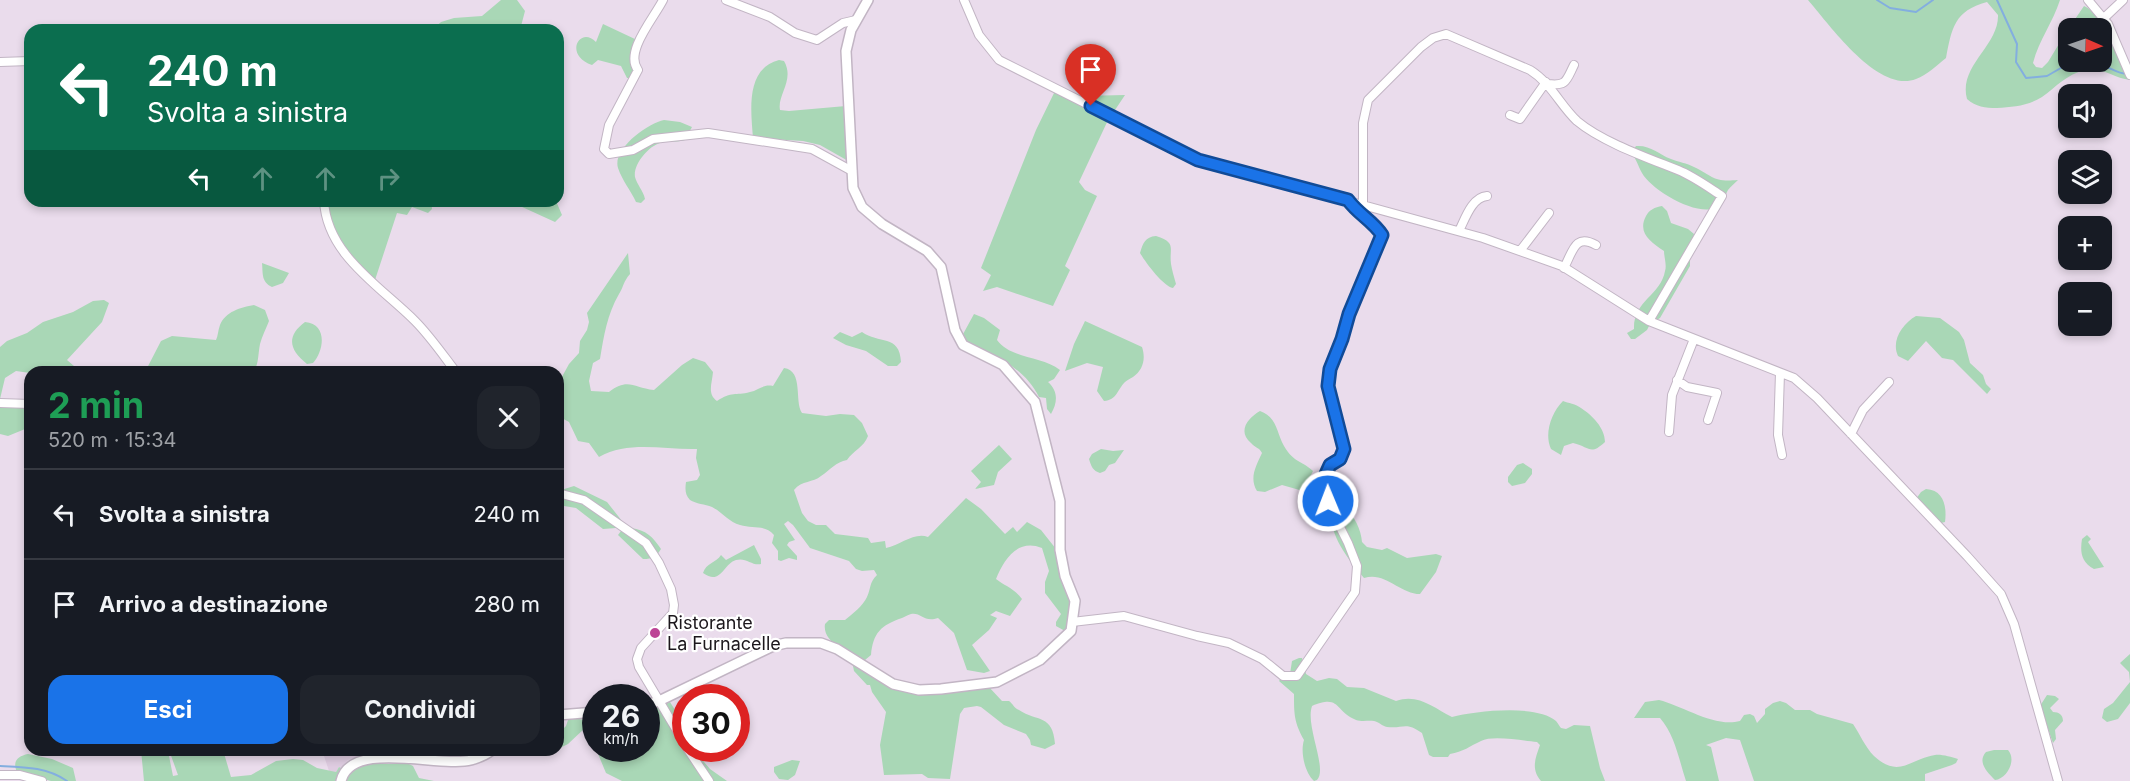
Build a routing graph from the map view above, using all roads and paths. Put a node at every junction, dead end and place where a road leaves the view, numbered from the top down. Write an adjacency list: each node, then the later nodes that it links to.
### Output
1 (663, 0): 17 (street)
2 (726, 0): 8 (street)
3 (868, 0): 8 (street)
4 (964, 0): 19 (street)
5 (2088, 0): 7 (street)
6 (2123, 0): 7 (street)
7 (2104, 18)
8 (856, 20): 17 (street)
9 (2112, 34): 12 (street)
10 (24, 61): 11 (street)
11 (0, 62)
12 (2127, 64): 14 (street)
13 (1574, 65): 15 (street)
14 (2130, 75)
15 (1547, 83): 16 (street); 20 (street); 27 (street)
16 (1510, 115)
17 (852, 171): 40 (street)
18 (1487, 196): 23 (street)
19 (1348, 200): 20 (street); 40 (street)
20 (1363, 204): 23 (street)
21 (325, 207): 29 (street)
22 (1549, 213): 25 (street)
23 (1459, 231): 25 (street)
24 (1596, 245): 26 (street)
25 (1520, 251): 26 (street)
26 (1564, 268): 27 (street)
27 (1649, 321): 28 (street)
28 (1694, 339): 30 (street); 31 (street)
29 (451, 366)
30 (1780, 373): 37 (street); 38 (street)
31 (1677, 380): 35 (street); 36 (street)
32 (1889, 382): 37 (street)
33 (0, 403): 34 (street)
34 (24, 404)
35 (1708, 420)
36 (1669, 432)
37 (1851, 434): 53 (street)
38 (1782, 455)
39 (564, 495): 41 (street)
40 (1072, 622): 42 (street)
41 (649, 684)
42 (660, 701)
43 (660, 703): 46 (street)
44 (582, 713): 45 (street)
45 (564, 715)
46 (672, 723)
47 (479, 756): 51 (street)
48 (696, 762): 52 (street)
49 (0, 775): 50 (street)
50 (42, 781)
51 (341, 781)
52 (709, 781)
53 (2058, 781)

